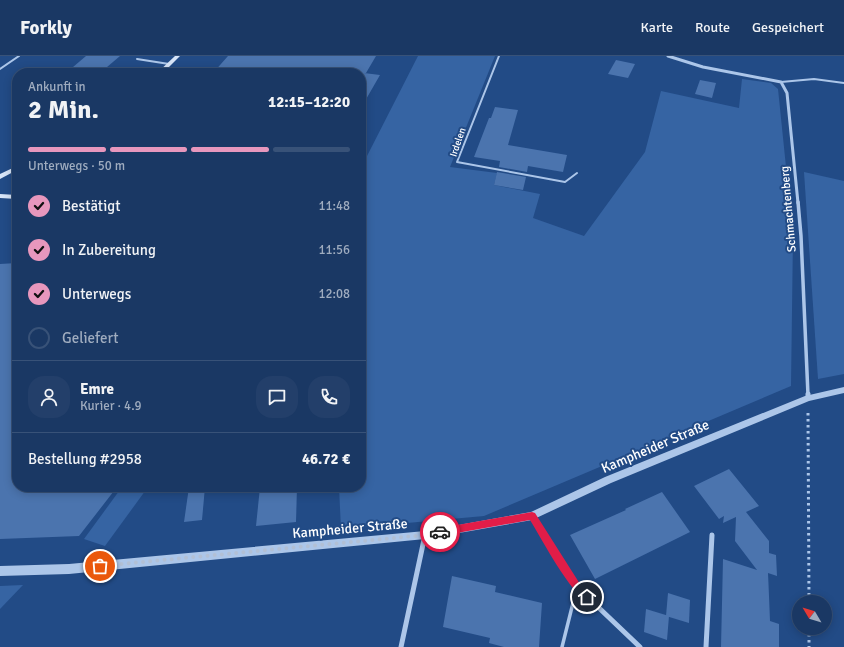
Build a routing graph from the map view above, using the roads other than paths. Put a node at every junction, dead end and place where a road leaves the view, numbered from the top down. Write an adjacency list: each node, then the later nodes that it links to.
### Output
1 (19, 56): 8 (lane)
2 (178, 56): 6 (main road)
3 (499, 56): 12 (lane, Irdelen)
4 (668, 56): 9 (street)
5 (137, 59): 6 (lane)
6 (169, 64): 7 (main road)
7 (165, 68)
8 (0, 69)
9 (781, 82): 10 (lane); 17 (street, Schmachtenberg)
10 (844, 83)
11 (12, 171): 13 (main road)
12 (577, 173)
13 (0, 177)
14 (0, 196): 15 (main road)
15 (12, 197)
16 (844, 390): 17 (street, Kampheider Straße)
17 (808, 398): 18 (street, Kampheider Straße)
18 (532, 516): 19 (street, Kampheider Straße); 22 (street)
19 (425, 535): 21 (street, Kampheider Straße); 23 (street)
20 (712, 536): 26 (street)
21 (0, 571)
22 (577, 587): 24 (lane); 25 (street)
23 (401, 647)
24 (562, 647)
25 (640, 647)
26 (706, 647)

